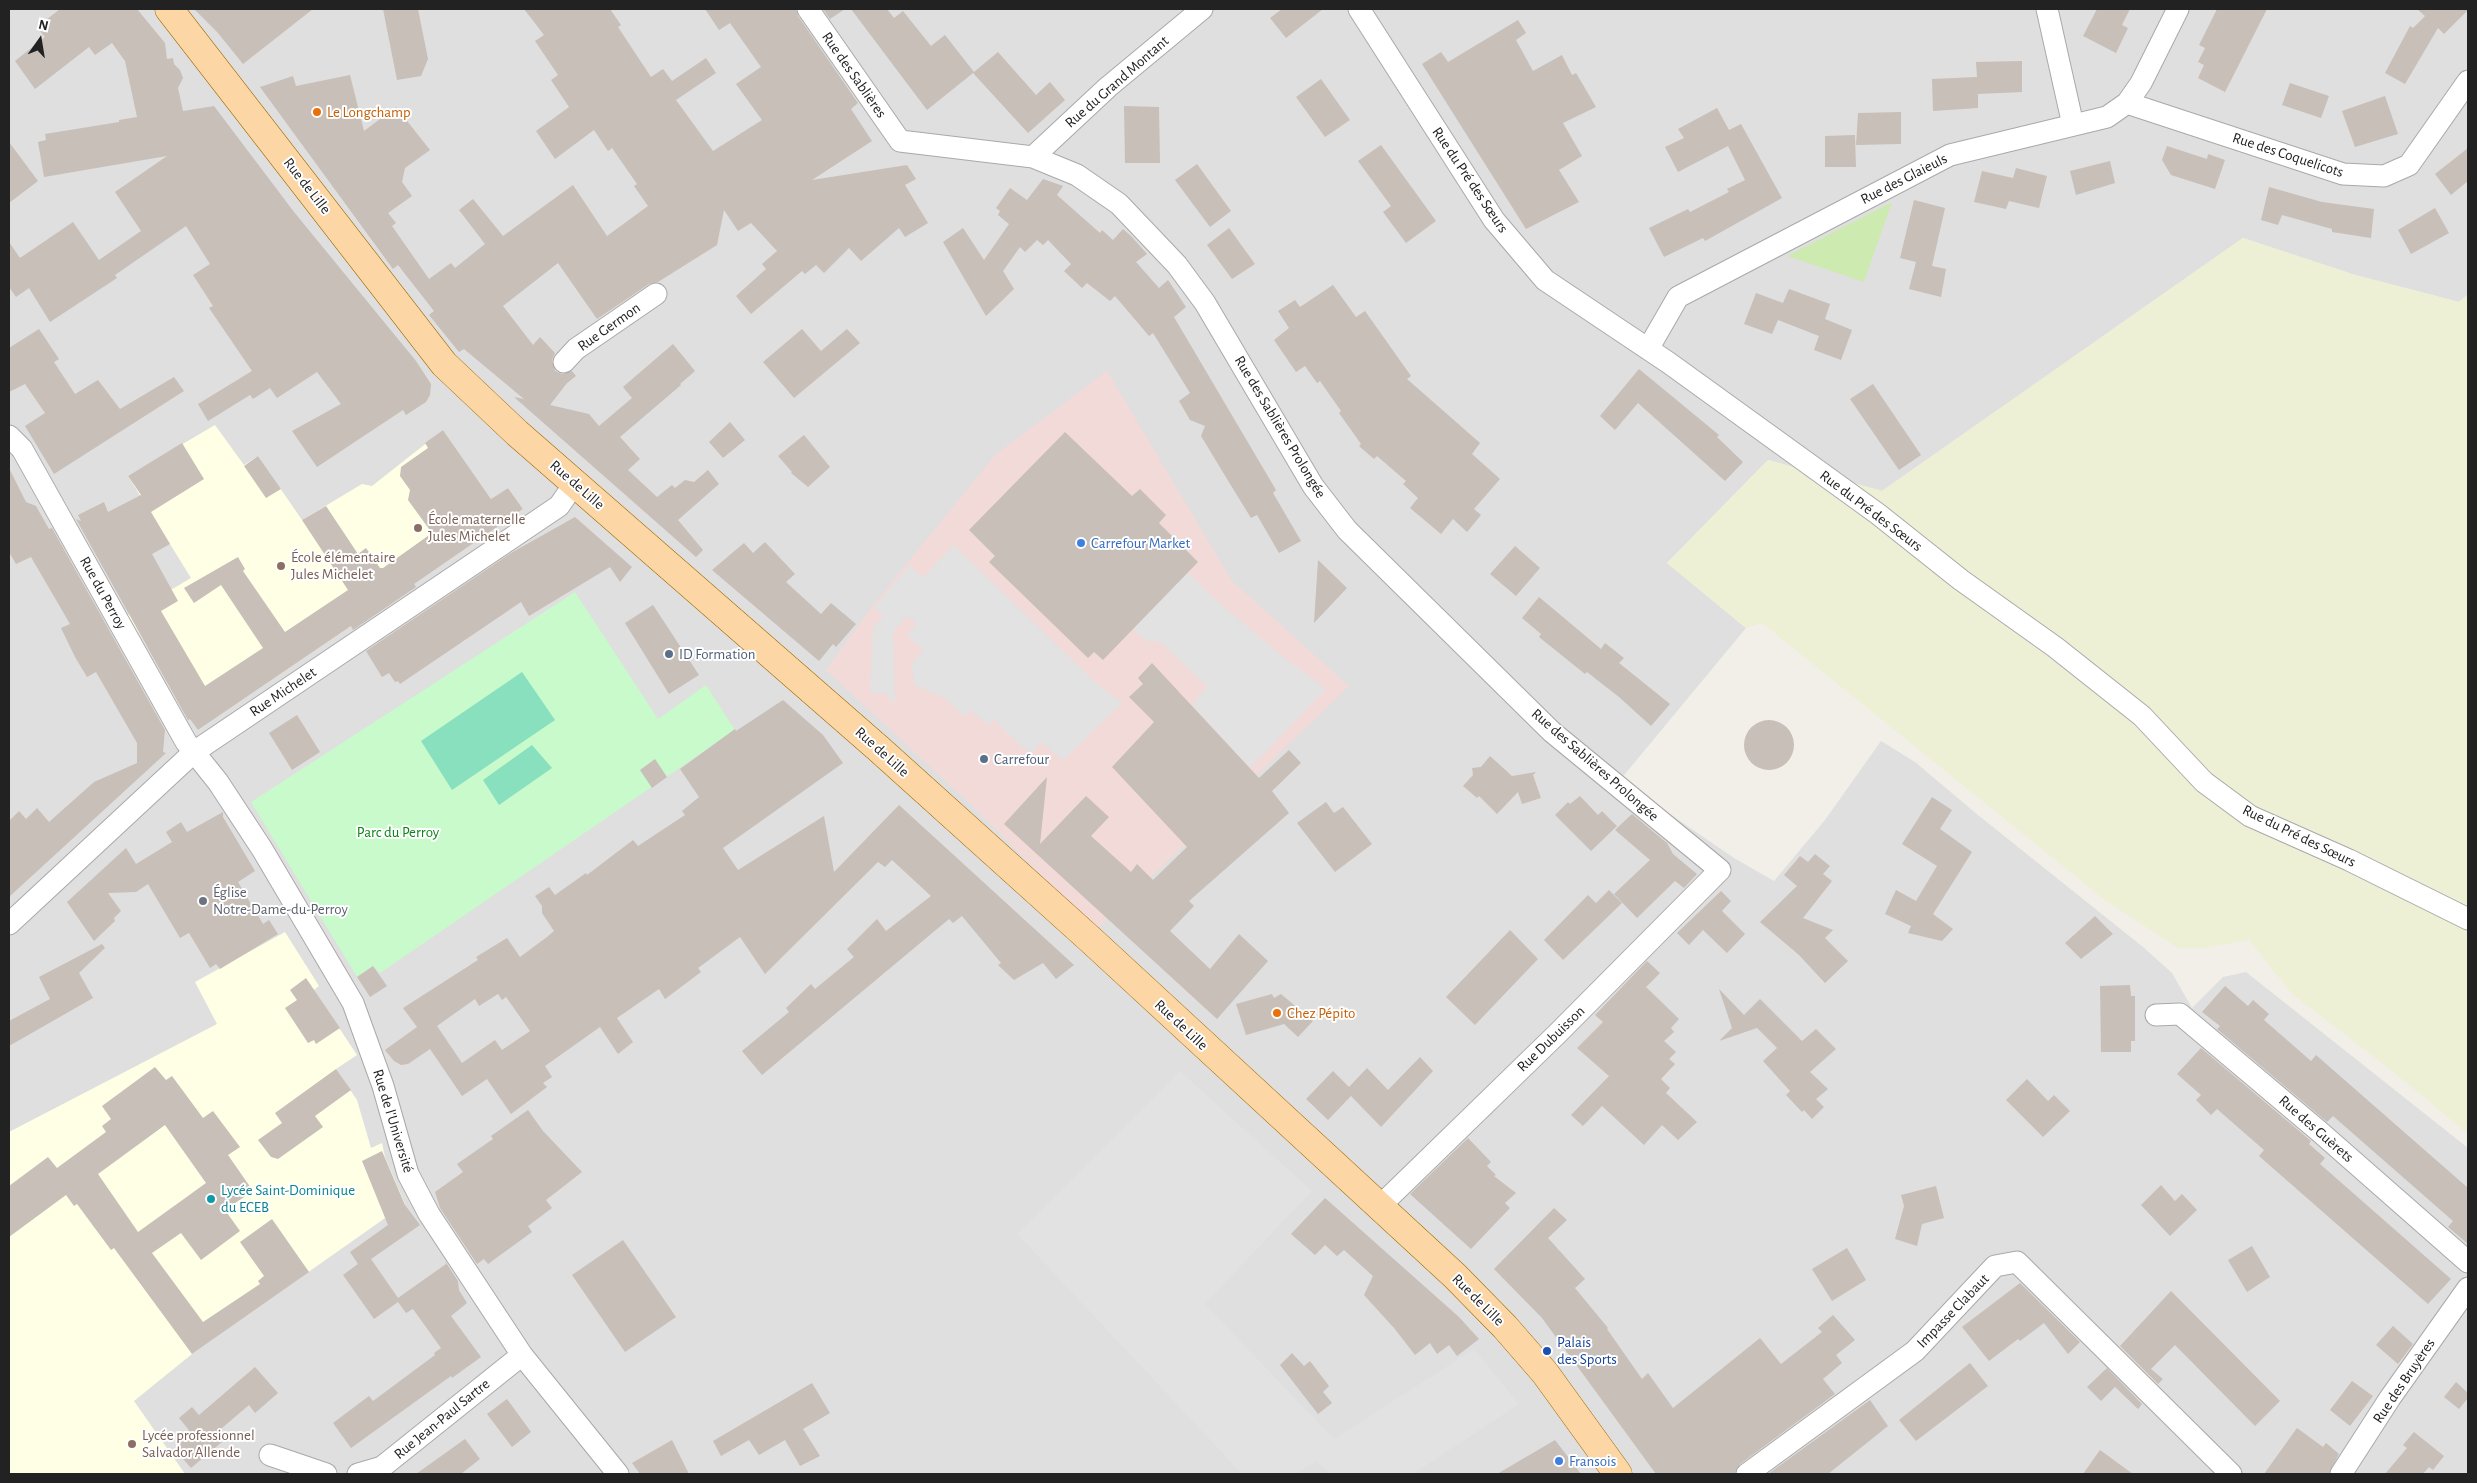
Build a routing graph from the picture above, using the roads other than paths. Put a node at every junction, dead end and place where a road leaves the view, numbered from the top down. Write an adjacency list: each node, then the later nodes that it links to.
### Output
1 (169, 9): 16 (main road, Rue de Lille)
2 (808, 9): 10 (street, Rue des Sablières)
3 (1202, 9): 11 (street, Rue du Grand Montant)
4 (1359, 9): 13 (street, Rue du Pré des Sœurs)
5 (2047, 9): 9 (street)
6 (2178, 9): 8 (street, Rue des Glaieuls)
7 (2468, 81): 8 (street, Rue des Coquelicots)
8 (2126, 103): 9 (street, Rue des Glaieuls)
9 (2073, 125): 13 (street, Rue des Glaieuls)
10 (900, 141): 11 (street, Rue des Sablières Prolongée)
11 (1033, 157): 18 (street, Rue des Sablières Prolongée)
12 (656, 294): 14 (street, Rue Germon)
13 (1648, 348): 19 (street, Rue du Pré des Sœurs)
14 (564, 362)
15 (9, 436): 17 (street, Rue du Perroy)
16 (575, 483): 17 (street, Rue Michelet); 22 (main road, Rue de Lille)
17 (194, 752): 20 (street, Rue Michelet); 25 (street, Rue de l'Université)
18 (1720, 870): 22 (street, Rue Dubuisson)
19 (2468, 920)
20 (9, 924)
21 (2156, 1015): 23 (street, Rue des Guèrets)
22 (1380, 1206): 30 (main road, Rue de Lille)
23 (2468, 1262)
24 (2468, 1288): 33 (street, Rue des Bruyères)
25 (522, 1355): 28 (street, Rue Jean-Paul Sartre); 29 (street, Rue de l'Université)
26 (270, 1455): 27 (street)
27 (326, 1474)
28 (358, 1474)
29 (618, 1474)
30 (1618, 1474)
31 (1747, 1474): 32 (street, Impasse Clabaut)
32 (2231, 1474)
33 (2341, 1474)

